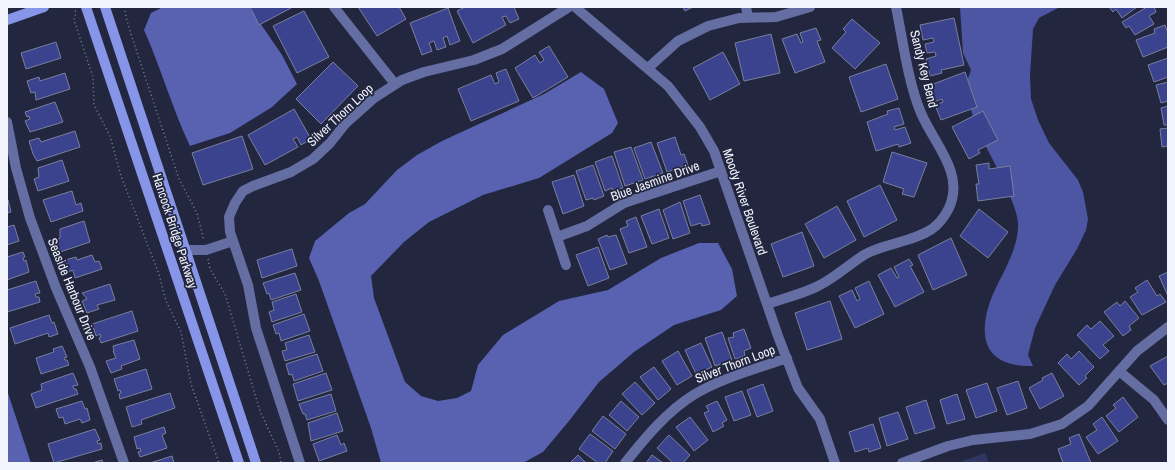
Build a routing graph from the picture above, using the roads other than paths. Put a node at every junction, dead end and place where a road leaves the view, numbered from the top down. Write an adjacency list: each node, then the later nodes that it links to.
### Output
1 (44, 7): 11 (main road)
2 (86, 7): 28 (main road, Hancock Bridge Parkway)
3 (105, 7): 19 (main road, Hancock Bridge Parkway)
4 (334, 7): 13 (street)
5 (569, 7): 13 (street, Silver Thorn Loop)
6 (575, 7): 12 (street, Moody River Boulevard)
7 (746, 7): 10 (street)
8 (810, 7): 10 (street)
9 (896, 7): 21 (street, Sandy Key Bend)
10 (748, 17): 12 (street)
11 (7, 20)
12 (648, 68): 15 (street, Moody River Boulevard)
13 (395, 84): 18 (street, Silver Thorn Loop)
14 (7, 122): 27 (street, Seaside Harbour Drive)
15 (721, 171): 17 (street, Blue Jasmine Drive); 21 (street, Moody River Boulevard)
16 (548, 210): 17 (street)
17 (557, 237): 20 (street)
18 (233, 241): 19 (street); 30 (street, Silver Thorn Loop)
19 (186, 250): 29 (main road, Hancock Bridge Parkway)
20 (566, 265)
21 (767, 304): 23 (street, Moody River Boulevard)
22 (1168, 327): 24 (street)
23 (786, 358): 26 (street, Moody River Boulevard); 31 (street, Silver Thorn Loop)
24 (1119, 371): 25 (street); 34 (street)
25 (1168, 420)
26 (830, 447): 32 (street, Moody River Boulevard); 33 (street, Moody River Boulevard)
27 (124, 463)
28 (239, 463)
29 (256, 463)
30 (300, 463)
31 (625, 463)
32 (830, 463)
33 (835, 463)
34 (902, 463)

